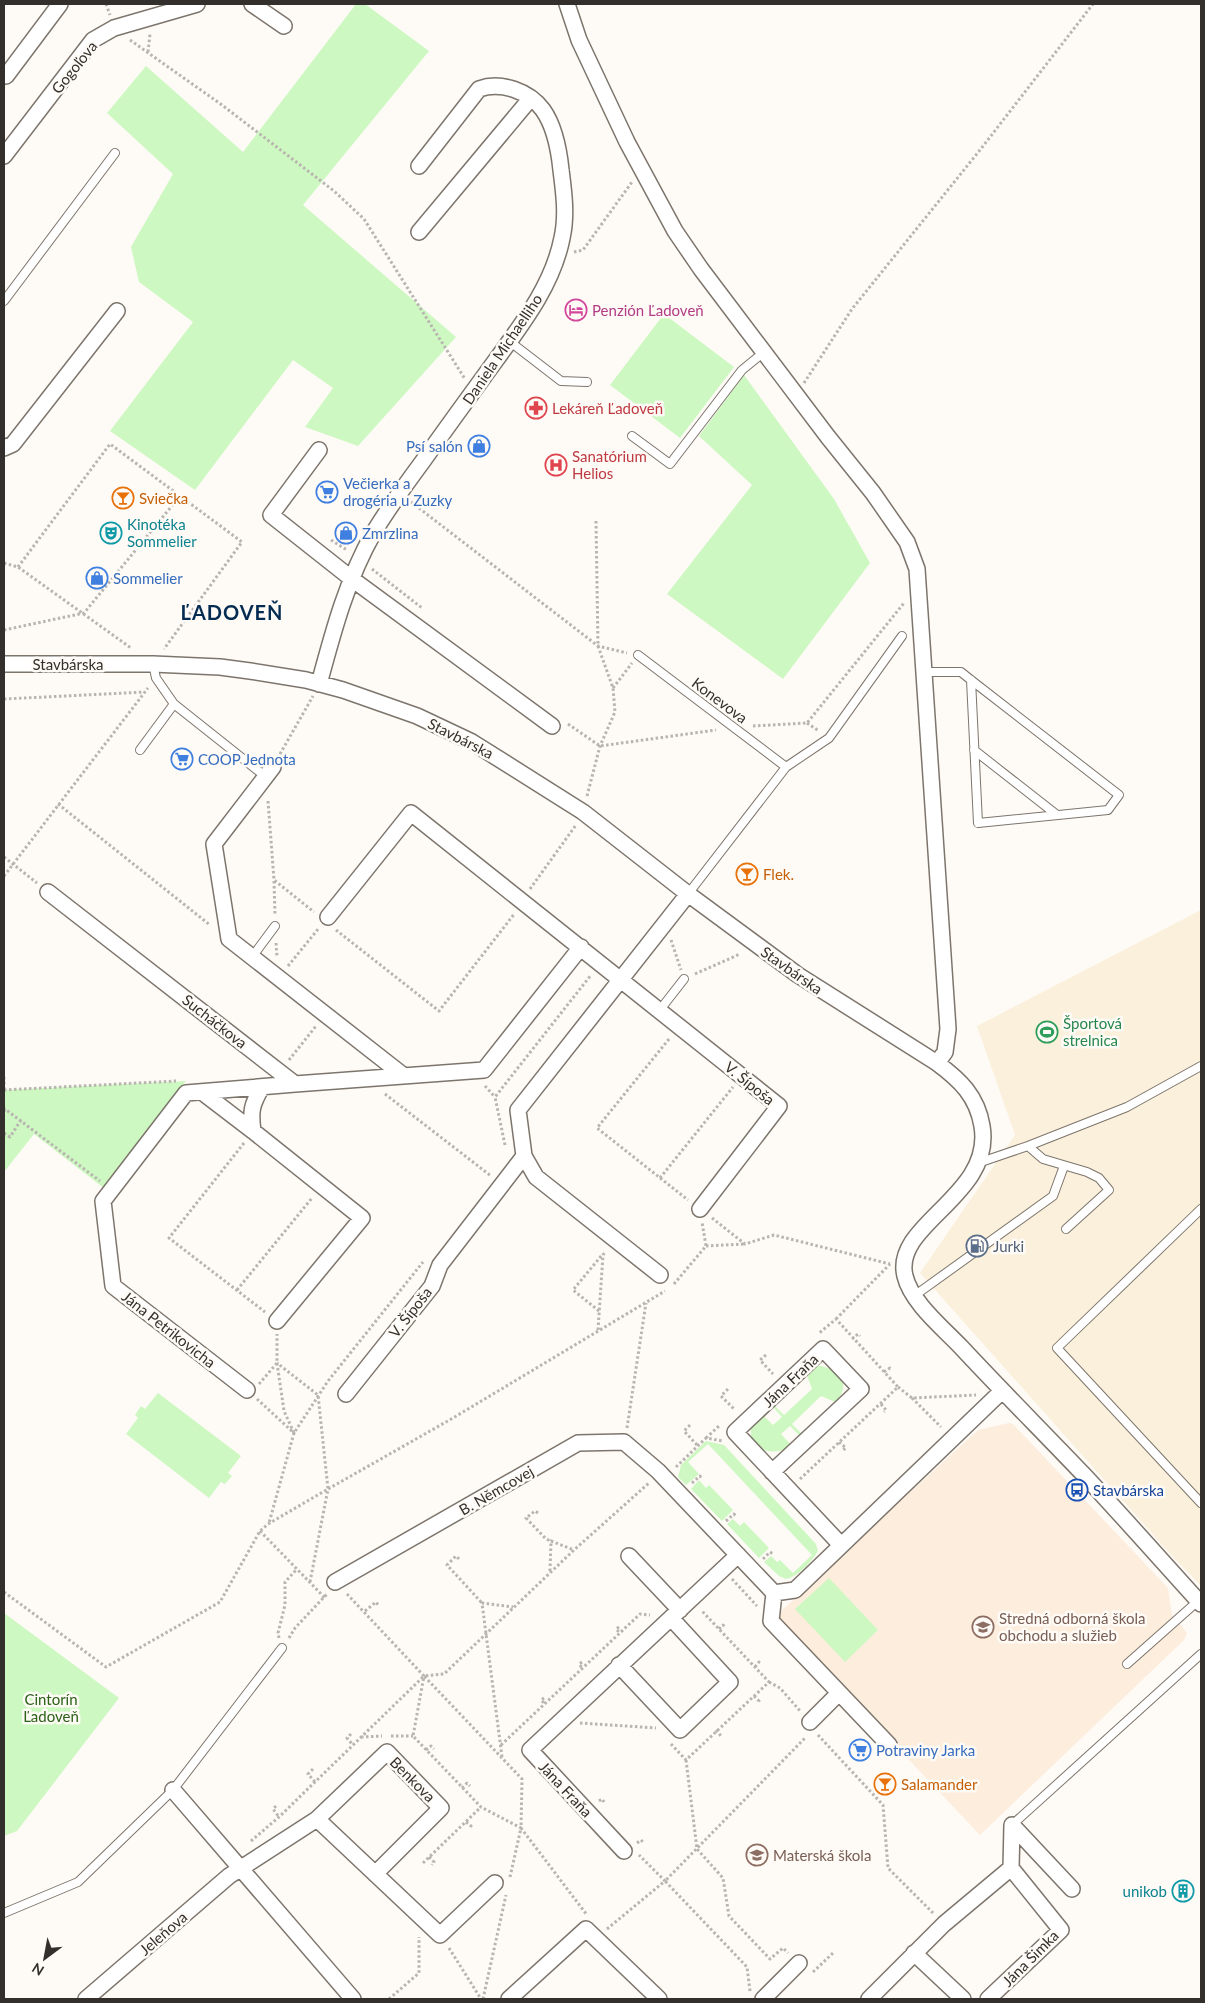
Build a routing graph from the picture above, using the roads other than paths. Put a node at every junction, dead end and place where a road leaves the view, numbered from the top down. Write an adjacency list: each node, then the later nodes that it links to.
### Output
1 (60, 4): 6 (street)
2 (197, 4): 9 (street, Gogoľova)
3 (252, 4): 5 (street)
4 (568, 4): 15 (street)
5 (284, 26)
6 (4, 74)
7 (531, 98): 10 (street, Daniela Michaelliho); 11 (street); 14 (street, Daniela Michaelliho)
8 (115, 153): 12 (lane)
9 (4, 156)
10 (419, 166)
11 (419, 232)
12 (4, 301)
13 (117, 311): 18 (street)
14 (509, 341): 16 (lane); 20 (street, Daniela Michaelliho)
15 (764, 352): 17 (lane); 25 (street)
16 (587, 382)
17 (632, 436)
18 (4, 448)
19 (319, 450): 20 (street)
20 (352, 579): 27 (street, Daniela Michaelliho); 29 (street)
21 (902, 636): 32 (lane)
22 (638, 655): 32 (lane, Konevova)
23 (4, 664): 24 (street, Stavbárska)
24 (155, 671): 27 (street, Stavbárska); 28 (lane)
25 (925, 672): 26 (lane); 44 (street)
26 (971, 680): 31 (lane); 34 (lane)
27 (319, 684): 36 (street, Stavbárska)
28 (174, 704): 30 (lane); 33 (lane)
29 (552, 726)
30 (140, 750)
31 (974, 750): 34 (lane); 34 (lane)
32 (786, 767): 36 (lane)
33 (269, 772): 40 (street)
34 (1057, 815)
35 (48, 892): 47 (street, Sucháčkova)
36 (688, 894): 42 (street); 44 (street, Stavbárska)
37 (326, 919): 39 (street)
38 (275, 926): 40 (lane)
39 (581, 947): 42 (street); 46 (street)
40 (252, 957): 46 (street)
41 (684, 979): 43 (lane)
42 (619, 980): 43 (street, V. Šípoša); 52 (street)
43 (659, 1011): 55 (street, V. Šípoša)
44 (937, 1063): 53 (street, Stavbárska)
45 (1201, 1066): 51 (lane)
46 (404, 1076): 47 (street)
47 (295, 1084): 48 (street, Jána Petrikovicha)
48 (262, 1087): 49 (street, Jána Petrikovicha); 50 (street)
49 (202, 1092): 50 (street); 62 (street, Jána Petrikovicha)
50 (253, 1131): 60 (street)
51 (1028, 1146): 53 (lane); 54 (lane)
52 (524, 1156): 58 (street); 63 (street, V. Šípoša)
53 (978, 1163): 59 (street, Stavbárska)
54 (1064, 1166): 57 (lane); 59 (lane)
55 (700, 1209)
56 (1201, 1209): 65 (lane)
57 (1066, 1229)
58 (660, 1275)
59 (914, 1296): 61 (street, Stavbárska)
60 (277, 1322)
61 (1002, 1391): 66 (street); 71 (street, Stavbárska)
62 (249, 1392)
63 (346, 1394)
64 (772, 1472): 64 (street, Jána Fraňa); 66 (street, Jána Fraňa)
65 (1201, 1503)
66 (841, 1545): 70 (street)
67 (738, 1554): 69 (street, B. Němcovej); 70 (street); 72 (street, Jána Fraňa)
68 (629, 1556): 72 (street)
69 (335, 1582)
70 (774, 1593): 77 (street)
71 (1200, 1603): 75 (lane)
72 (675, 1614): 76 (street, Jána Fraňa); 76 (street)
73 (282, 1648): 80 (lane)
74 (1201, 1654): 82 (lane)
75 (1127, 1664)
76 (619, 1666): 83 (street, Jána Fraňa)
77 (838, 1694): 78 (street); 79 (street)
78 (811, 1726)
79 (889, 1745)
80 (172, 1790): 84 (street); 89 (lane)
81 (317, 1819): 84 (street, Benkova); 86 (street); 86 (street, Benkova)
82 (1012, 1825): 85 (street); 88 (street)
83 (624, 1851)
84 (236, 1863): 92 (street, Jeleňova); 93 (street)
85 (1011, 1868): 90 (street); 99 (street, Jána Šimka)
86 (375, 1874): 87 (street)
87 (502, 1884)
88 (1072, 1889)
89 (4, 1913)
90 (914, 1953): 97 (street); 98 (street)
91 (799, 1963): 96 (street)
92 (86, 1999)
93 (353, 1999)
94 (509, 1999): 95 (street)
95 (659, 1999)
96 (763, 1999)
97 (869, 1999)
98 (962, 1999)
99 (988, 1999)

